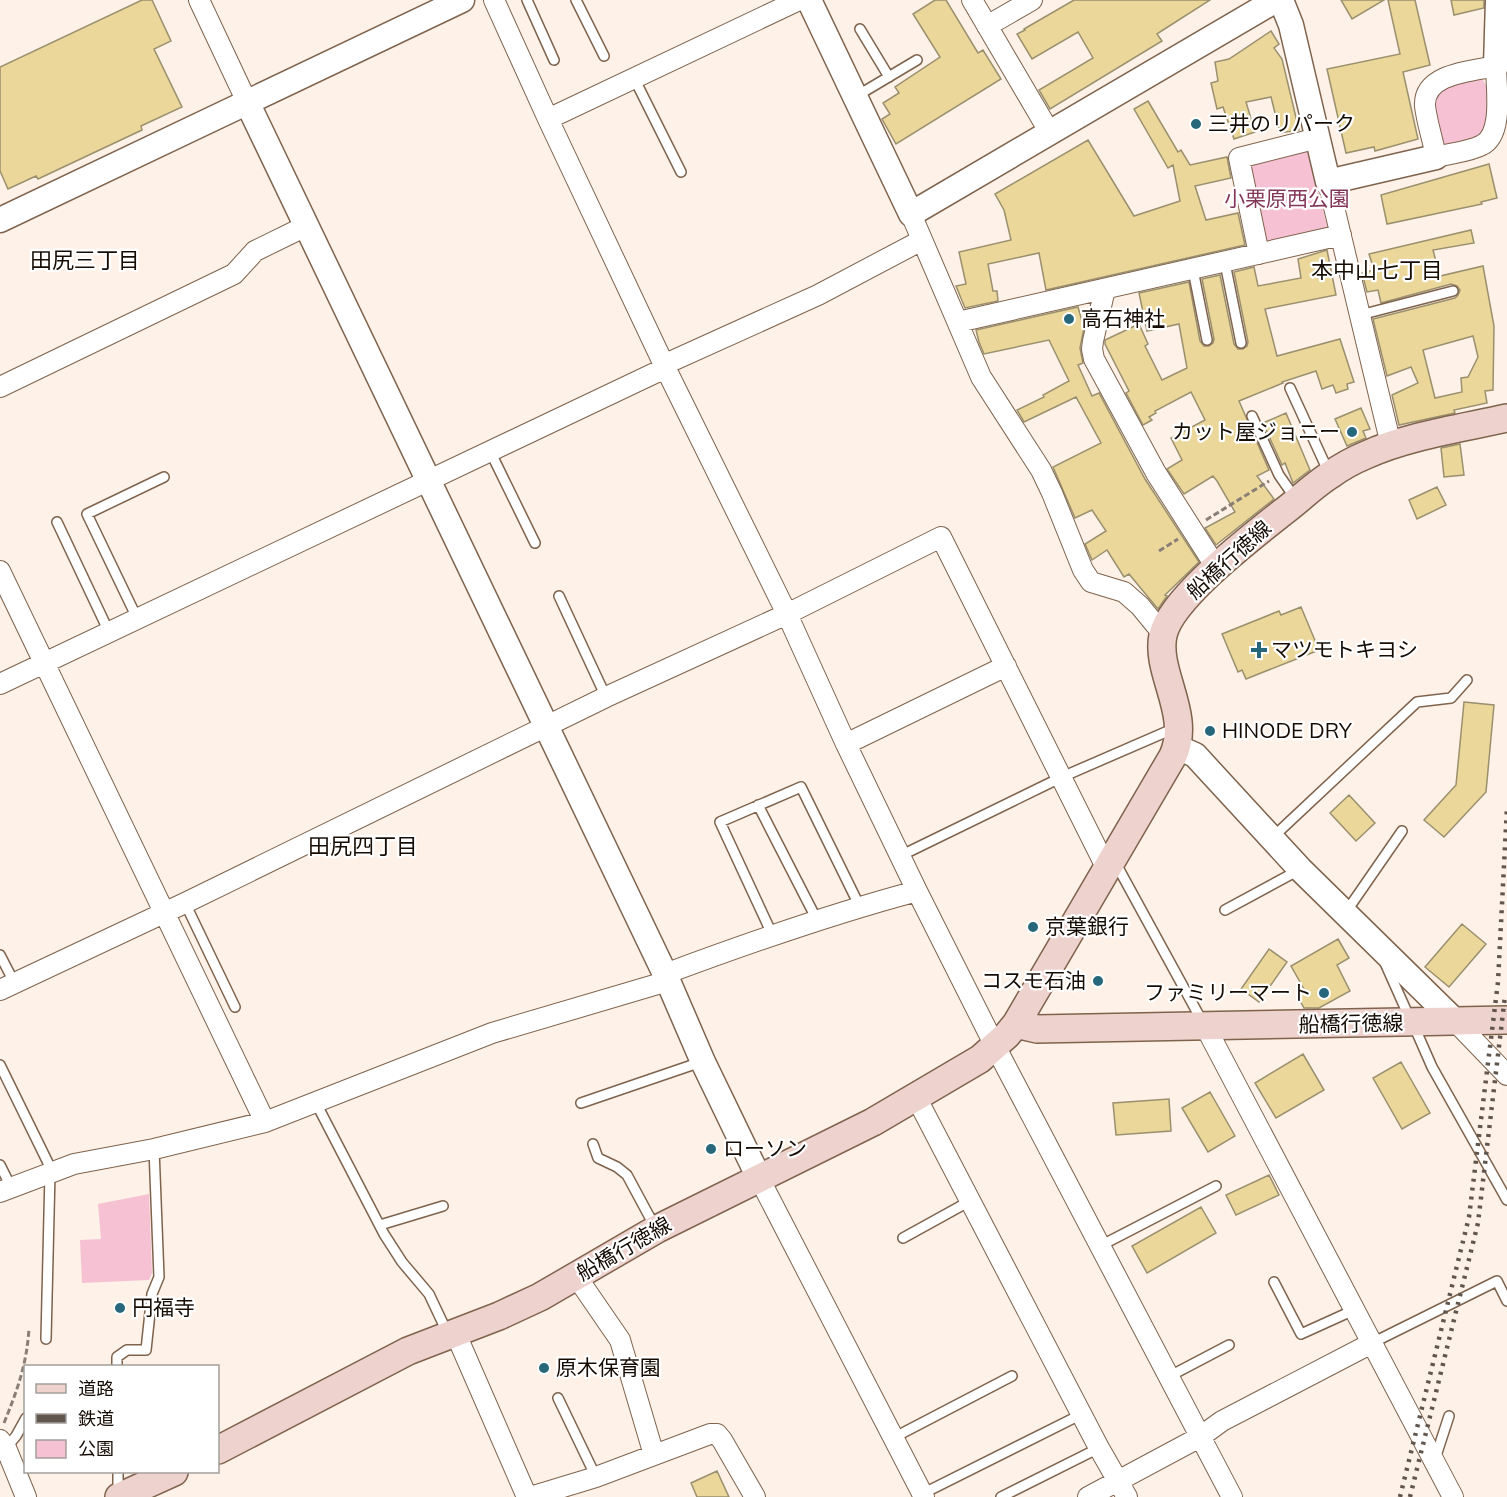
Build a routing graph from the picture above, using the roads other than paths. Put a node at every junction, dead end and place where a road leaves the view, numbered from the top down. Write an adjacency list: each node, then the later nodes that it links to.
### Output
1 (199, 0): 22 (street)
2 (462, 0): 22 (street)
3 (494, 0): 23 (street)
4 (527, 0): 16 (lane)
5 (576, 0): 15 (lane)
6 (799, 0): 20 (street)
7 (809, 0): 21 (street)
8 (972, 0): 13 (street)
9 (1032, 0): 13 (street)
10 (1276, 0): 24 (street)
11 (1281, 0): 25 (street)
12 (1498, 0): 18 (street)
13 (987, 26): 24 (street)
14 (860, 29): 19 (lane)
15 (604, 56)
16 (554, 60)
17 (917, 60): 19 (lane)
18 (1496, 66): 26 (street); 26 (street)
19 (889, 77): 21 (lane)
20 (634, 78): 23 (street); 27 (lane)
21 (855, 97): 29 (street)
22 (247, 102): 30 (street); 31 (street)
23 (548, 119): 43 (street)
24 (1050, 133): 29 (street)
25 (1318, 138): 28 (street); 34 (street)
26 (1436, 157): 28 (street)
27 (681, 172)
28 (1328, 182): 32 (street)
29 (911, 214): 33 (street)
30 (0, 220)
31 (306, 226): 44 (street); 52 (street)
32 (1341, 235): 34 (street); 39 (street)
33 (922, 240): 40 (street); 43 (street)
34 (1259, 255): 35 (street)
35 (1225, 263): 36 (street); 42 (lane)
36 (1193, 270): 37 (street); 41 (lane)
37 (1105, 289): 40 (street); 56 (street)
38 (1453, 291): 39 (lane)
39 (1360, 315): 48 (street)
40 (958, 322): 62 (street)
41 (1207, 340)
42 (1241, 343)
43 (665, 367): 49 (street); 59 (street)
44 (0, 387)
45 (1290, 388): 50 (lane)
46 (1252, 416): 53 (lane)
47 (1507, 418): 48 (main road, 船橋行徳線)
48 (1391, 445): 50 (main road, 船橋行徳線)
49 (490, 450): 52 (street); 55 (lane)
50 (1330, 474): 53 (main road, 船橋行徳線)
51 (164, 477): 60 (lane)
52 (428, 479): 60 (street); 68 (street)
53 (1298, 501): 56 (main road, 船橋行徳線)
54 (57, 522): 61 (lane)
55 (535, 543)
56 (1216, 567): 62 (main road, 船橋行徳線)
57 (0, 571): 63 (street)
58 (559, 596): 67 (lane)
59 (786, 614): 64 (street); 67 (street); 70 (street)
60 (137, 618): 61 (street)
61 (109, 632): 63 (street)
62 (1163, 634): 69 (main road)
63 (43, 663): 66 (street); 82 (street)
64 (1006, 666): 70 (street); 71 (street)
65 (1467, 681): 74 (lane)
66 (0, 684)
67 (606, 697): 68 (street)
68 (546, 727): 79 (street); 88 (street)
69 (1178, 737): 71 (lane); 74 (street); 76 (main road, 船橋行徳線)
70 (846, 744): 75 (street)
71 (1062, 777): 75 (lane); 76 (street)
72 (758, 805): 80 (lane); 84 (lane); 85 (lane)
73 (1402, 831): 83 (lane)
74 (1270, 839): 77 (street)
75 (900, 856): 78 (street)
76 (1109, 862): 94 (main road, 船橋行徳線); 95 (lane)
77 (1300, 869): 81 (lane); 83 (street)
78 (917, 891): 80 (street); 96 (street)
79 (185, 903): 82 (street); 90 (lane)
80 (860, 907): 84 (street)
81 (1225, 910)
82 (164, 911): 89 (street); 103 (street)
83 (1346, 912): 86 (street)
84 (817, 920): 85 (street)
85 (772, 934): 88 (street)
86 (1375, 941): 91 (lane); 93 (street)
87 (0, 955): 89 (lane)
88 (666, 977): 97 (street); 101 (street)
89 (7, 987)
90 (234, 1007)
91 (1409, 1017): 93 (main road, 船橋行徳線); 95 (main road, 船橋行徳線); 111 (lane)
92 (1507, 1020): 93 (main road, 船橋行徳線)
93 (1455, 1021): 99 (street)
94 (1016, 1024): 95 (main road, 船橋行徳線); 96 (main road, 船橋行徳線)
95 (1205, 1026): 123 (street)
96 (995, 1046): 100 (main road, 船橋行徳線); 117 (street)
97 (703, 1062): 102 (lane); 108 (street)
98 (0, 1065): 107 (lane)
99 (1507, 1075)
100 (916, 1097): 108 (main road, 船橋行徳線); 112 (street)
101 (316, 1103): 103 (street); 114 (lane)
102 (581, 1103)
103 (265, 1122): 105 (street)
104 (593, 1144): 115 (lane)
105 (154, 1149): 107 (street); 128 (lane)
106 (0, 1165): 110 (lane)
107 (51, 1173): 110 (street); 125 (lane)
108 (759, 1178): 115 (main road, 船橋行徳線); 136 (street)
109 (1215, 1186): 117 (lane)
110 (6, 1190)
111 (1507, 1200)
112 (970, 1201): 116 (lane); 132 (street)
113 (443, 1206): 114 (lane)
114 (380, 1225): 124 (lane)
115 (657, 1229): 118 (main road, 船橋行徳線)
116 (903, 1238)
117 (1100, 1246): 130 (street)
118 (576, 1276): 124 (main road, 船橋行徳線); 140 (street)
119 (1507, 1276): 120 (lane)
120 (1497, 1281): 122 (lane); 126 (lane)
121 (1274, 1282): 123 (lane)
122 (1507, 1301)
123 (1354, 1310): 126 (street)
124 (451, 1334): 139 (main road, 船橋行徳線); 148 (street)
125 (46, 1339)
126 (1372, 1343): 135 (street); 141 (street)
127 (1229, 1346): 130 (lane)
128 (117, 1365)
129 (1012, 1376): 136 (lane)
130 (1168, 1377): 135 (street)
131 (558, 1398): 143 (lane)
132 (1082, 1414): 138 (street); 146 (lane)
133 (1449, 1416): 141 (lane)
134 (24, 1422): 137 (lane)
135 (1200, 1437): 144 (street); 152 (street)
136 (893, 1438): 146 (street)
137 (2, 1439): 147 (street)
138 (1099, 1448): 144 (street); 150 (lane)
139 (219, 1449)
140 (654, 1455): 143 (street); 149 (street)
141 (1434, 1461): 153 (street)
142 (171, 1473): 145 (main road)
143 (596, 1477): 148 (street)
144 (1123, 1489): 151 (street)
145 (124, 1491)
146 (923, 1496)
147 (26, 1497)
148 (529, 1497)
149 (755, 1497)
150 (1001, 1497)
151 (1088, 1497)
152 (1232, 1497)
153 (1453, 1497)

